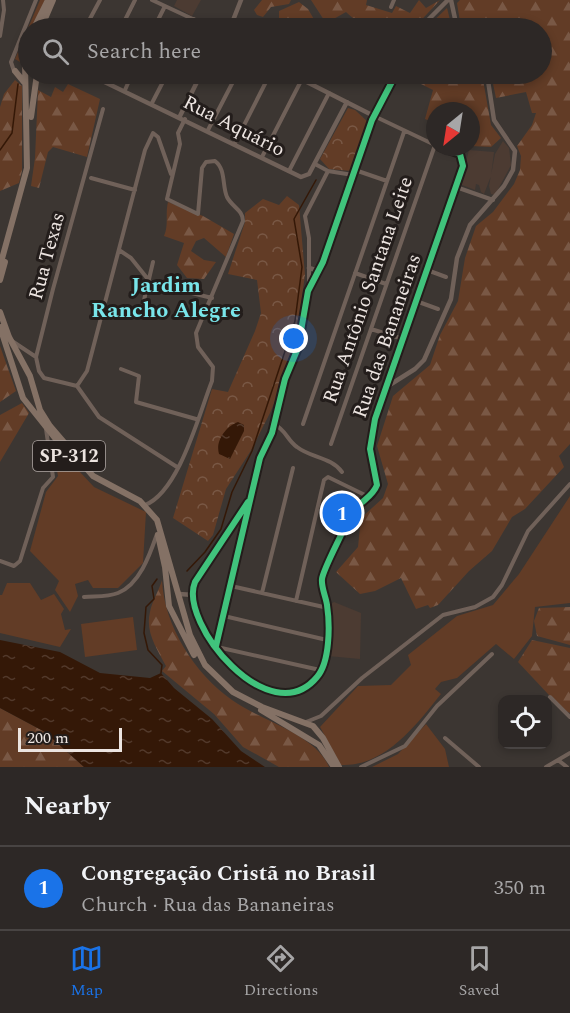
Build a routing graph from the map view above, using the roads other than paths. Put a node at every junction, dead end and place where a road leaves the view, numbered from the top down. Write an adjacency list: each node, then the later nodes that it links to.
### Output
1 (3, 0): 24 (street)
2 (36, 0): 14 (street)
3 (48, 0): 15 (main road)
4 (53, 0): 16 (main road)
5 (100, 0): 17 (street)
6 (135, 0): 18 (street)
7 (152, 0): 12 (street)
8 (234, 0): 11 (street)
9 (394, 0): 13 (street)
10 (449, 0): 22 (street); 23 (street)
11 (241, 3): 21 (street)
12 (165, 6): 19 (street); 20 (street)
13 (392, 7)
14 (29, 18)
15 (39, 18)
16 (45, 18)
17 (90, 18)
18 (125, 18)
19 (159, 18)
20 (190, 18)
21 (234, 18)
22 (430, 18)
23 (454, 18)
24 (0, 36)
25 (18, 45): 27 (street)
26 (18, 69): 27 (street)
27 (15, 71): 28 (street); 29 (main road)
28 (18, 72)
29 (18, 75)
30 (35, 84): 74 (main road)
31 (113, 84): 42 (street, Rua Aquário)
32 (127, 84): 42 (street)
33 (162, 84): 45 (street)
34 (197, 84): 48 (street)
35 (232, 84): 49 (street)
36 (265, 84): 52 (street)
37 (299, 84): 55 (street)
38 (312, 84): 43 (street)
39 (391, 84): 47 (street)
40 (489, 84): 65 (street)
41 (26, 86): 68 (main road)
42 (124, 90): 45 (street, Rua Aquário)
43 (329, 93): 44 (street); 57 (street)
44 (346, 102): 47 (street); 56 (street)
45 (152, 103): 48 (street, Rua Aquário)
46 (103, 109): 88 (street, Rua Texas)
47 (374, 116): 50 (street); 59 (street)
48 (183, 117): 49 (street, Rua Aquário); 60 (street)
49 (208, 130): 52 (street, Rua Aquário)
50 (404, 132): 51 (street); 62 (street)
51 (426, 141)
52 (235, 143): 55 (street, Rua Aquário)
53 (431, 156): 76 (street, Rua Antônio Santana Leite)
54 (462, 156): 63 (street, Rua das Bananeiras)
55 (262, 157): 57 (street, Rua Aquário)
56 (315, 164): 57 (street, Rua Aquário); 58 (street)
57 (289, 171)
58 (328, 171): 59 (street); 69 (street)
59 (354, 173): 62 (street); 71 (street)
60 (171, 174): 64 (street); 78 (street)
61 (90, 178): 64 (street)
62 (387, 181): 72 (street)
63 (456, 187): 65 (street); 70 (street, Rua das Bananeiras)
64 (135, 190): 66 (street)
65 (493, 200): 94 (street)
66 (119, 250): 75 (street); 93 (street)
67 (153, 262): 75 (street)
68 (0, 266)
69 (309, 268): 71 (street); 77 (street)
70 (427, 270): 73 (street); 79 (street, Rua das Bananeiras)
71 (319, 271): 77 (street)
72 (355, 273): 76 (street); 99 (street)
73 (446, 277)
74 (0, 280)
75 (148, 280): 78 (street); 82 (street)
76 (386, 284): 84 (street, Rua Antônio Santana Leite)
77 (309, 288): 98 (street)
78 (212, 298): 97 (street)
79 (416, 302): 80 (street); 85 (street, Rua das Bananeiras)
80 (438, 309)
81 (0, 312): 86 (main road, SP-312)
82 (141, 313)
83 (0, 327): 92 (main road, SP-312)
84 (371, 329): 85 (street); 101 (street, Rua Antônio Santana Leite)
85 (403, 339): 94 (street, Rua das Bananeiras)
86 (11, 341): 87 (street); 89 (main road, SP-312)
87 (31, 354): 88 (street); 89 (street)
88 (36, 357): 93 (street)
89 (22, 360): 91 (main road, SP-312)
90 (121, 369): 97 (street)
91 (30, 376): 92 (main road); 95 (main road, SP-312)
92 (16, 381): 96 (main road, SP-312)
93 (77, 386): 102 (street)
94 (386, 389): 106 (street, Rua das Bananeiras)
95 (37, 400): 96 (main road); 109 (main road, SP-312)
96 (28, 406): 100 (main road, SP-312)
97 (196, 419): 102 (street)
98 (274, 424): 104 (street); 108 (street)
99 (303, 424)
100 (46, 429): 113 (main road, SP-312); 114 (street)
101 (331, 444)
102 (177, 467): 107 (street)
103 (293, 468): 116 (street)
104 (342, 472)
105 (570, 484): 135 (street)
106 (369, 497): 121 (street); 123 (street, Rua das Bananeiras)
107 (155, 500): 109 (street); 112 (street)
108 (248, 502): 110 (street); 111 (street)
109 (145, 505): 112 (main road, SP-312)
110 (241, 512): 111 (street); 118 (street)
111 (248, 512): 115 (street)
112 (153, 515): 117 (main road, SP-312)
113 (158, 534): 119 (street); 120 (main road, SP-312)
114 (0, 561)
115 (231, 586): 116 (street); 126 (street)
116 (262, 593): 121 (street)
117 (179, 594): 118 (street); 120 (main road); 122 (main road, SP-312)
118 (191, 596): 122 (street); 128 (street)
119 (84, 597)
120 (167, 598): 125 (main road, SP-312)
121 (296, 601): 123 (street)
122 (181, 604): 124 (main road, SP-312)
123 (328, 608): 127 (street, Rua das Bananeiras)
124 (184, 612): 125 (main road); 136 (main road, SP-312)
125 (172, 615): 138 (main road, SP-312)
126 (224, 616): 127 (street); 128 (street)
127 (327, 640): 132 (street, Rua das Bananeiras)
128 (216, 646): 129 (street); 131 (street)
129 (230, 649): 131 (street); 132 (street)
130 (492, 654): 145 (street)
131 (224, 657): 132 (street)
132 (321, 671)
133 (552, 699): 134 (street)
134 (570, 717)
135 (317, 719): 136 (street); 137 (street)
136 (305, 722): 137 (main road, SP-312); 138 (main road)
137 (316, 729): 139 (main road); 144 (main road, SP-312)
138 (300, 732): 139 (main road, SP-312)
139 (308, 737): 143 (main road, SP-312)
140 (445, 738): 146 (street)
141 (570, 753): 142 (street)
142 (558, 760): 147 (street); 148 (street)
143 (334, 767)
144 (339, 767)
145 (361, 767)
146 (479, 767)
147 (546, 767)
148 (567, 767)

